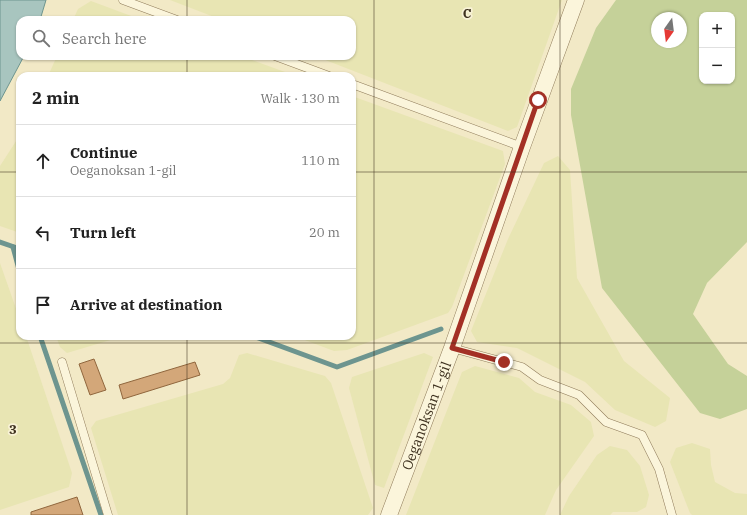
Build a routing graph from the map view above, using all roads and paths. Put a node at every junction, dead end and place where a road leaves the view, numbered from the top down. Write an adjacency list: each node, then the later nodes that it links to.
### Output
1 (123, 0): 3 (lane)
2 (576, 0): 7 (street, Oeganoksan 1-gil)
3 (166, 16)
4 (286, 60): 5 (lane)
5 (318, 72)
6 (356, 85): 7 (lane)
7 (522, 147): 8 (street, Oeganoksan 1-gil)
8 (452, 348): 11 (street, Oeganoksan 1-gil); 12 (lane)
9 (62, 362): 10 (lane)
10 (108, 515)
11 (389, 515)
12 (672, 515)

